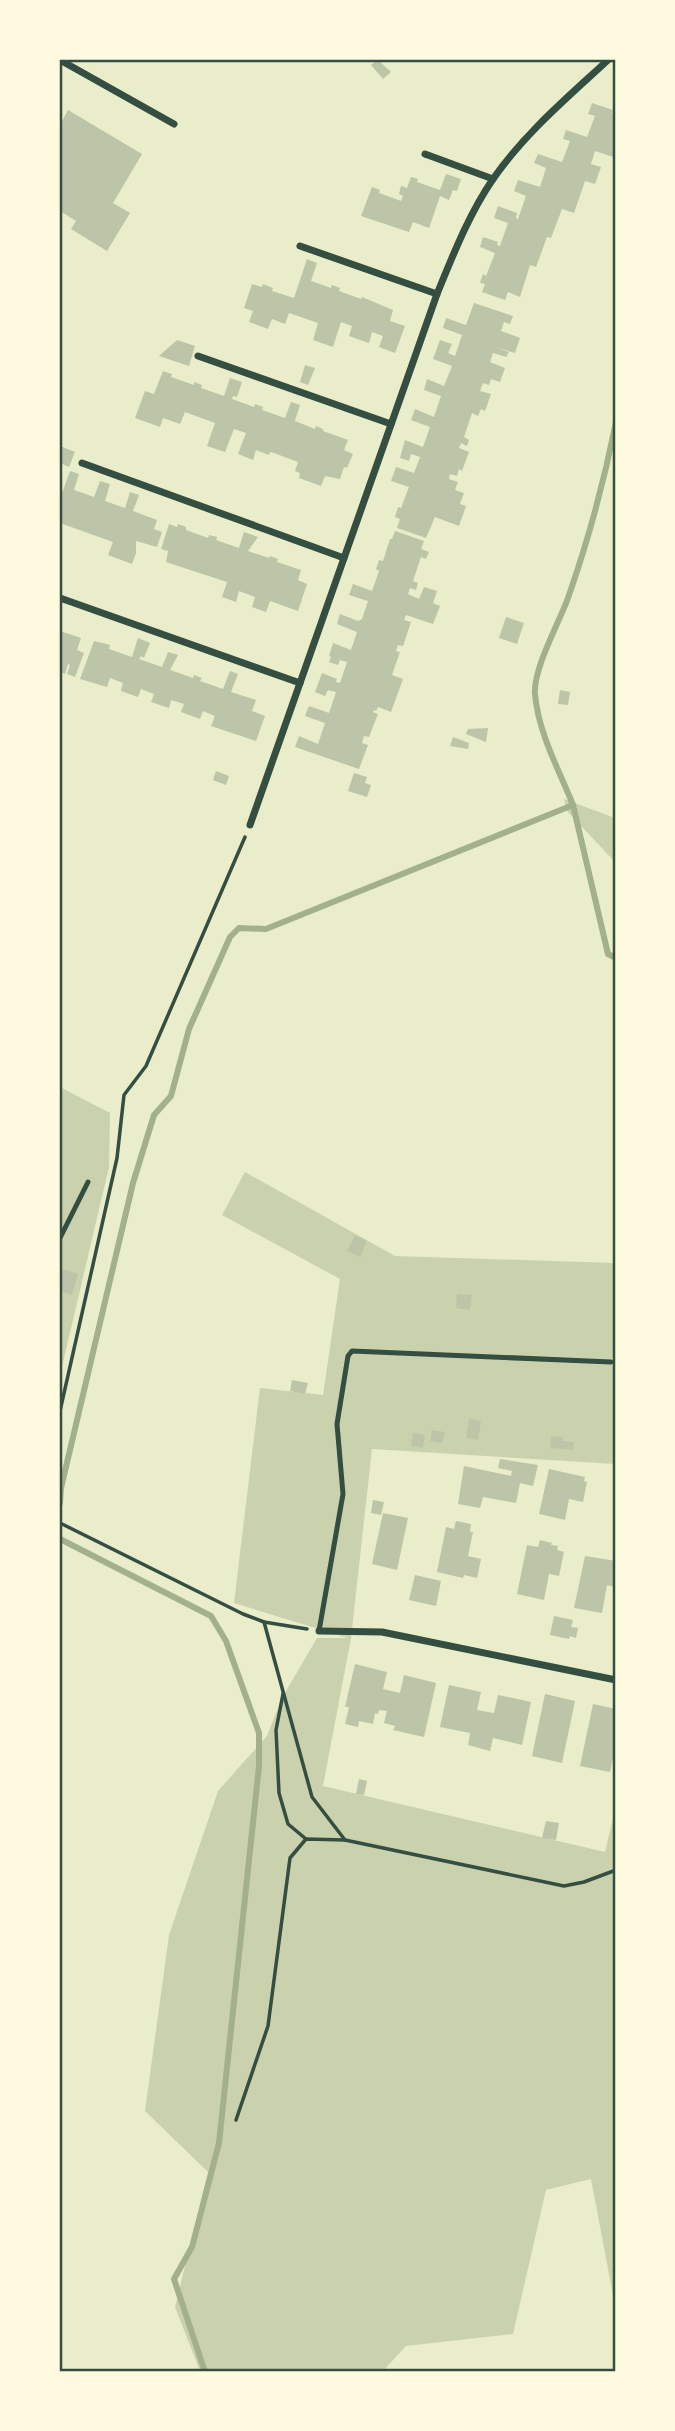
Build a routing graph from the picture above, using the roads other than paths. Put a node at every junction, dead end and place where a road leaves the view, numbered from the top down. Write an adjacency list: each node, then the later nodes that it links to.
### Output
1 (60, 60): 3 (street)
2 (608, 60): 5 (street)
3 (174, 124)
4 (425, 153): 5 (street)
5 (493, 179): 7 (street)
6 (300, 246): 7 (street)
7 (437, 294): 9 (street)
8 (198, 356): 9 (street)
9 (391, 424): 11 (street)
10 (82, 463): 11 (street)
11 (344, 558): 13 (street)
12 (60, 598): 13 (street)
13 (300, 683): 14 (street)
14 (250, 825)
15 (88, 1182): 16 (lane)
16 (60, 1238)
17 (611, 1362): 18 (lane)
18 (319, 1631): 19 (street)
19 (615, 1680)

